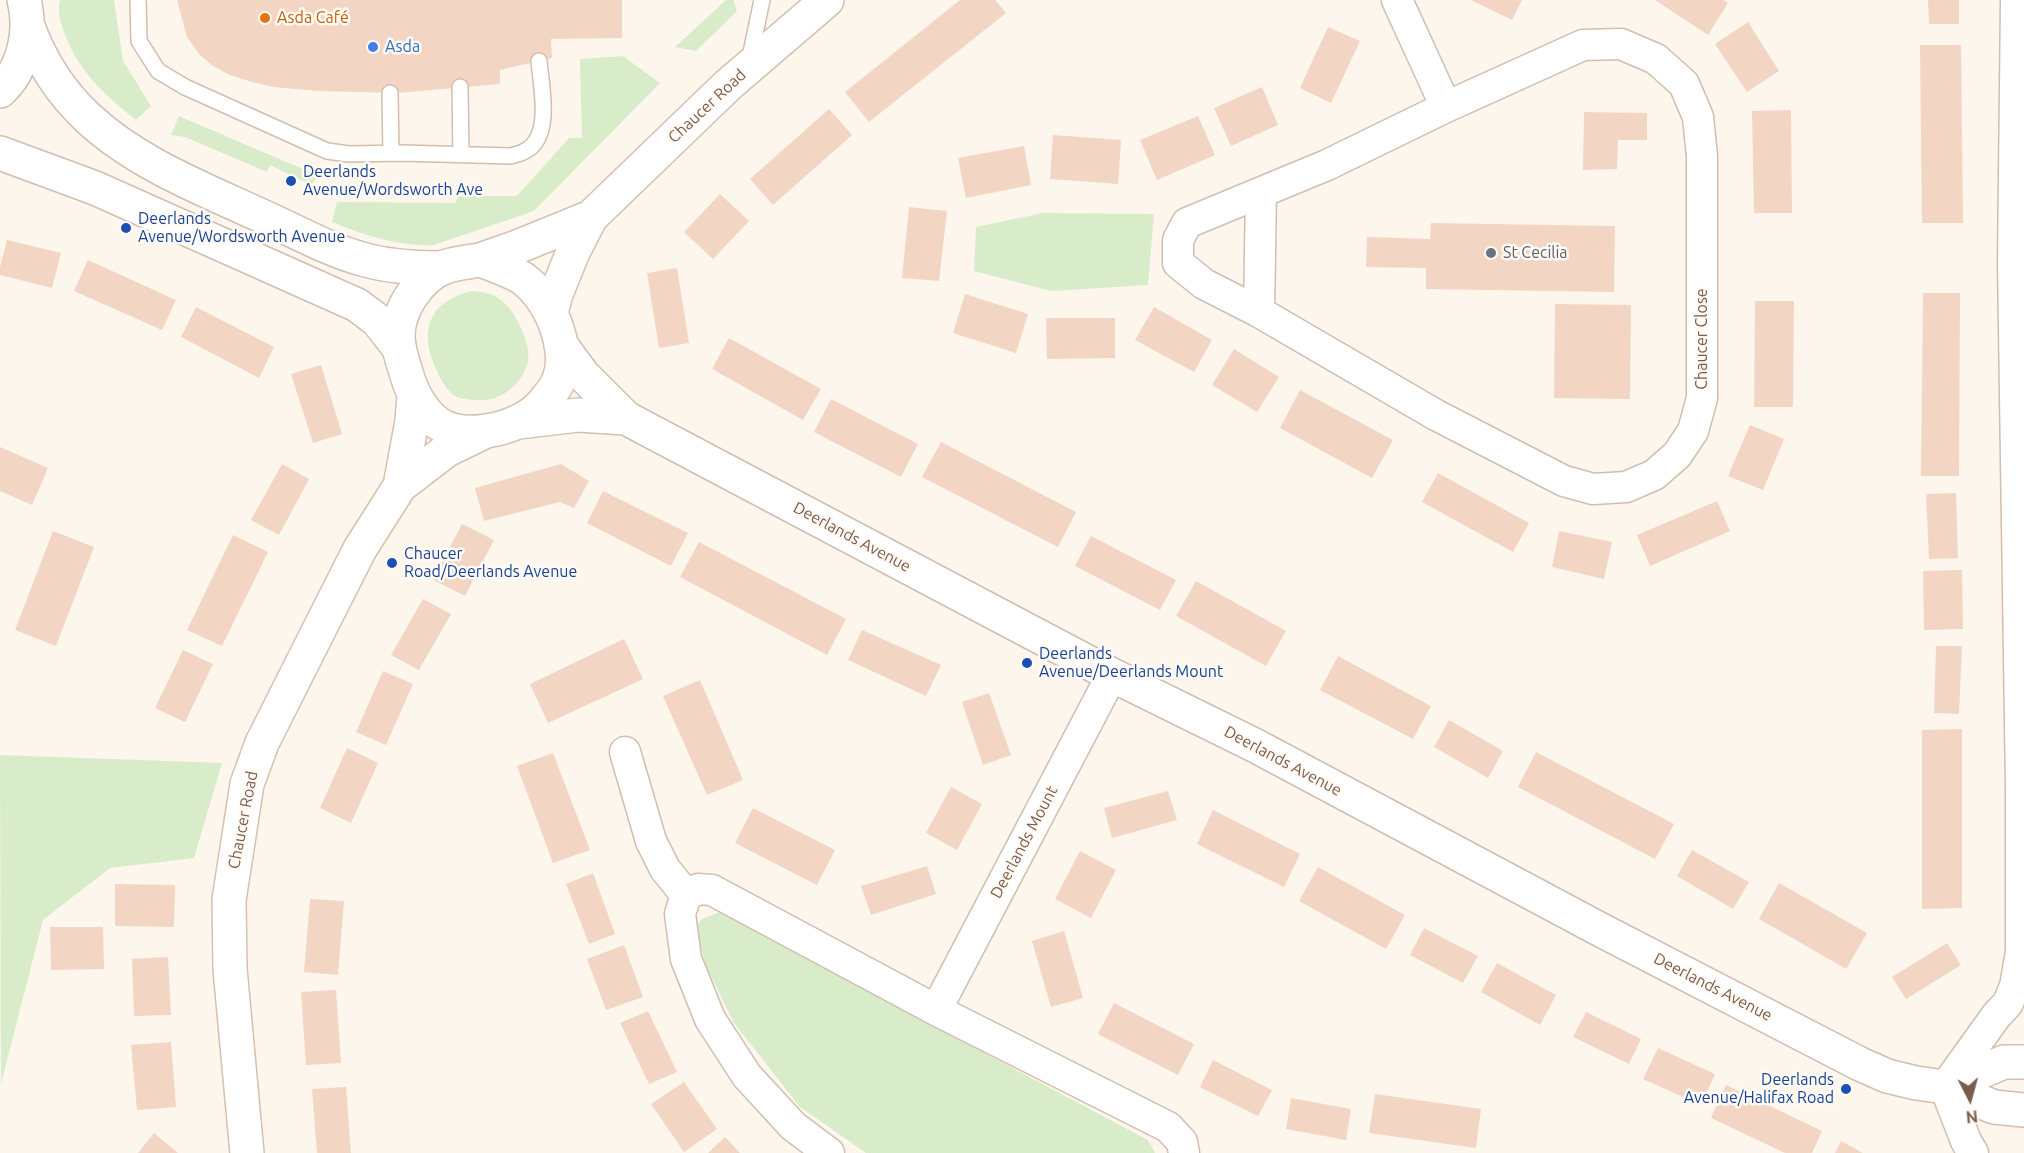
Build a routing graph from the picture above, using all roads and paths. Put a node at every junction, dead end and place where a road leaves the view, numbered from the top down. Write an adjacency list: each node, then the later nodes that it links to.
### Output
1 (138, 0): 14 (lane)
2 (762, 0): 8 (lane)
3 (827, 0): 8 (street, Chaucer Road)
4 (1397, 0): 12 (street)
5 (2016, 0): 34 (street)
6 (25, 7): 10 (street); 19 (street)
7 (539, 61): 15 (lane)
8 (748, 67): 17 (street, Chaucer Road)
9 (460, 87): 15 (lane)
10 (0, 91)
11 (390, 93): 14 (lane)
12 (1446, 107): 16 (street, Chaucer Close); 20 (street, Chaucer Close)
13 (0, 153): 23 (street)
14 (391, 153): 15 (lane)
15 (461, 155)
16 (1261, 193): 20 (street); 20 (street, Chaucer Close)
17 (591, 218): 18 (street, Chaucer Road); 21 (street, Chaucer Road)
18 (480, 260): 19 (street); 21 (street)
19 (443, 268): 23 (street)
20 (1259, 312)
21 (551, 313): 22 (street)
22 (561, 345): 25 (street, Deerlands Avenue); 26 (street)
23 (399, 348): 24 (street)
24 (414, 394): 27 (street); 28 (street, Chaucer Road)
25 (626, 418): 26 (street, Deerlands Avenue); 29 (street, Deerlands Avenue)
26 (519, 422): 27 (street)
27 (484, 432): 28 (street, Chaucer Road)
28 (400, 486): 36 (street, Chaucer Road)
29 (1112, 675): 32 (street, Deerlands Mount); 34 (street, Deerlands Avenue)
30 (626, 752): 31 (street)
31 (686, 895): 32 (street); 37 (street)
32 (936, 1010): 38 (street)
33 (2024, 1062): 34 (street)
34 (1945, 1087): 35 (street, Deerlands Avenue); 39 (street)
35 (2024, 1110)
36 (247, 1153)
37 (829, 1153)
38 (1184, 1153)
39 (1973, 1153)

